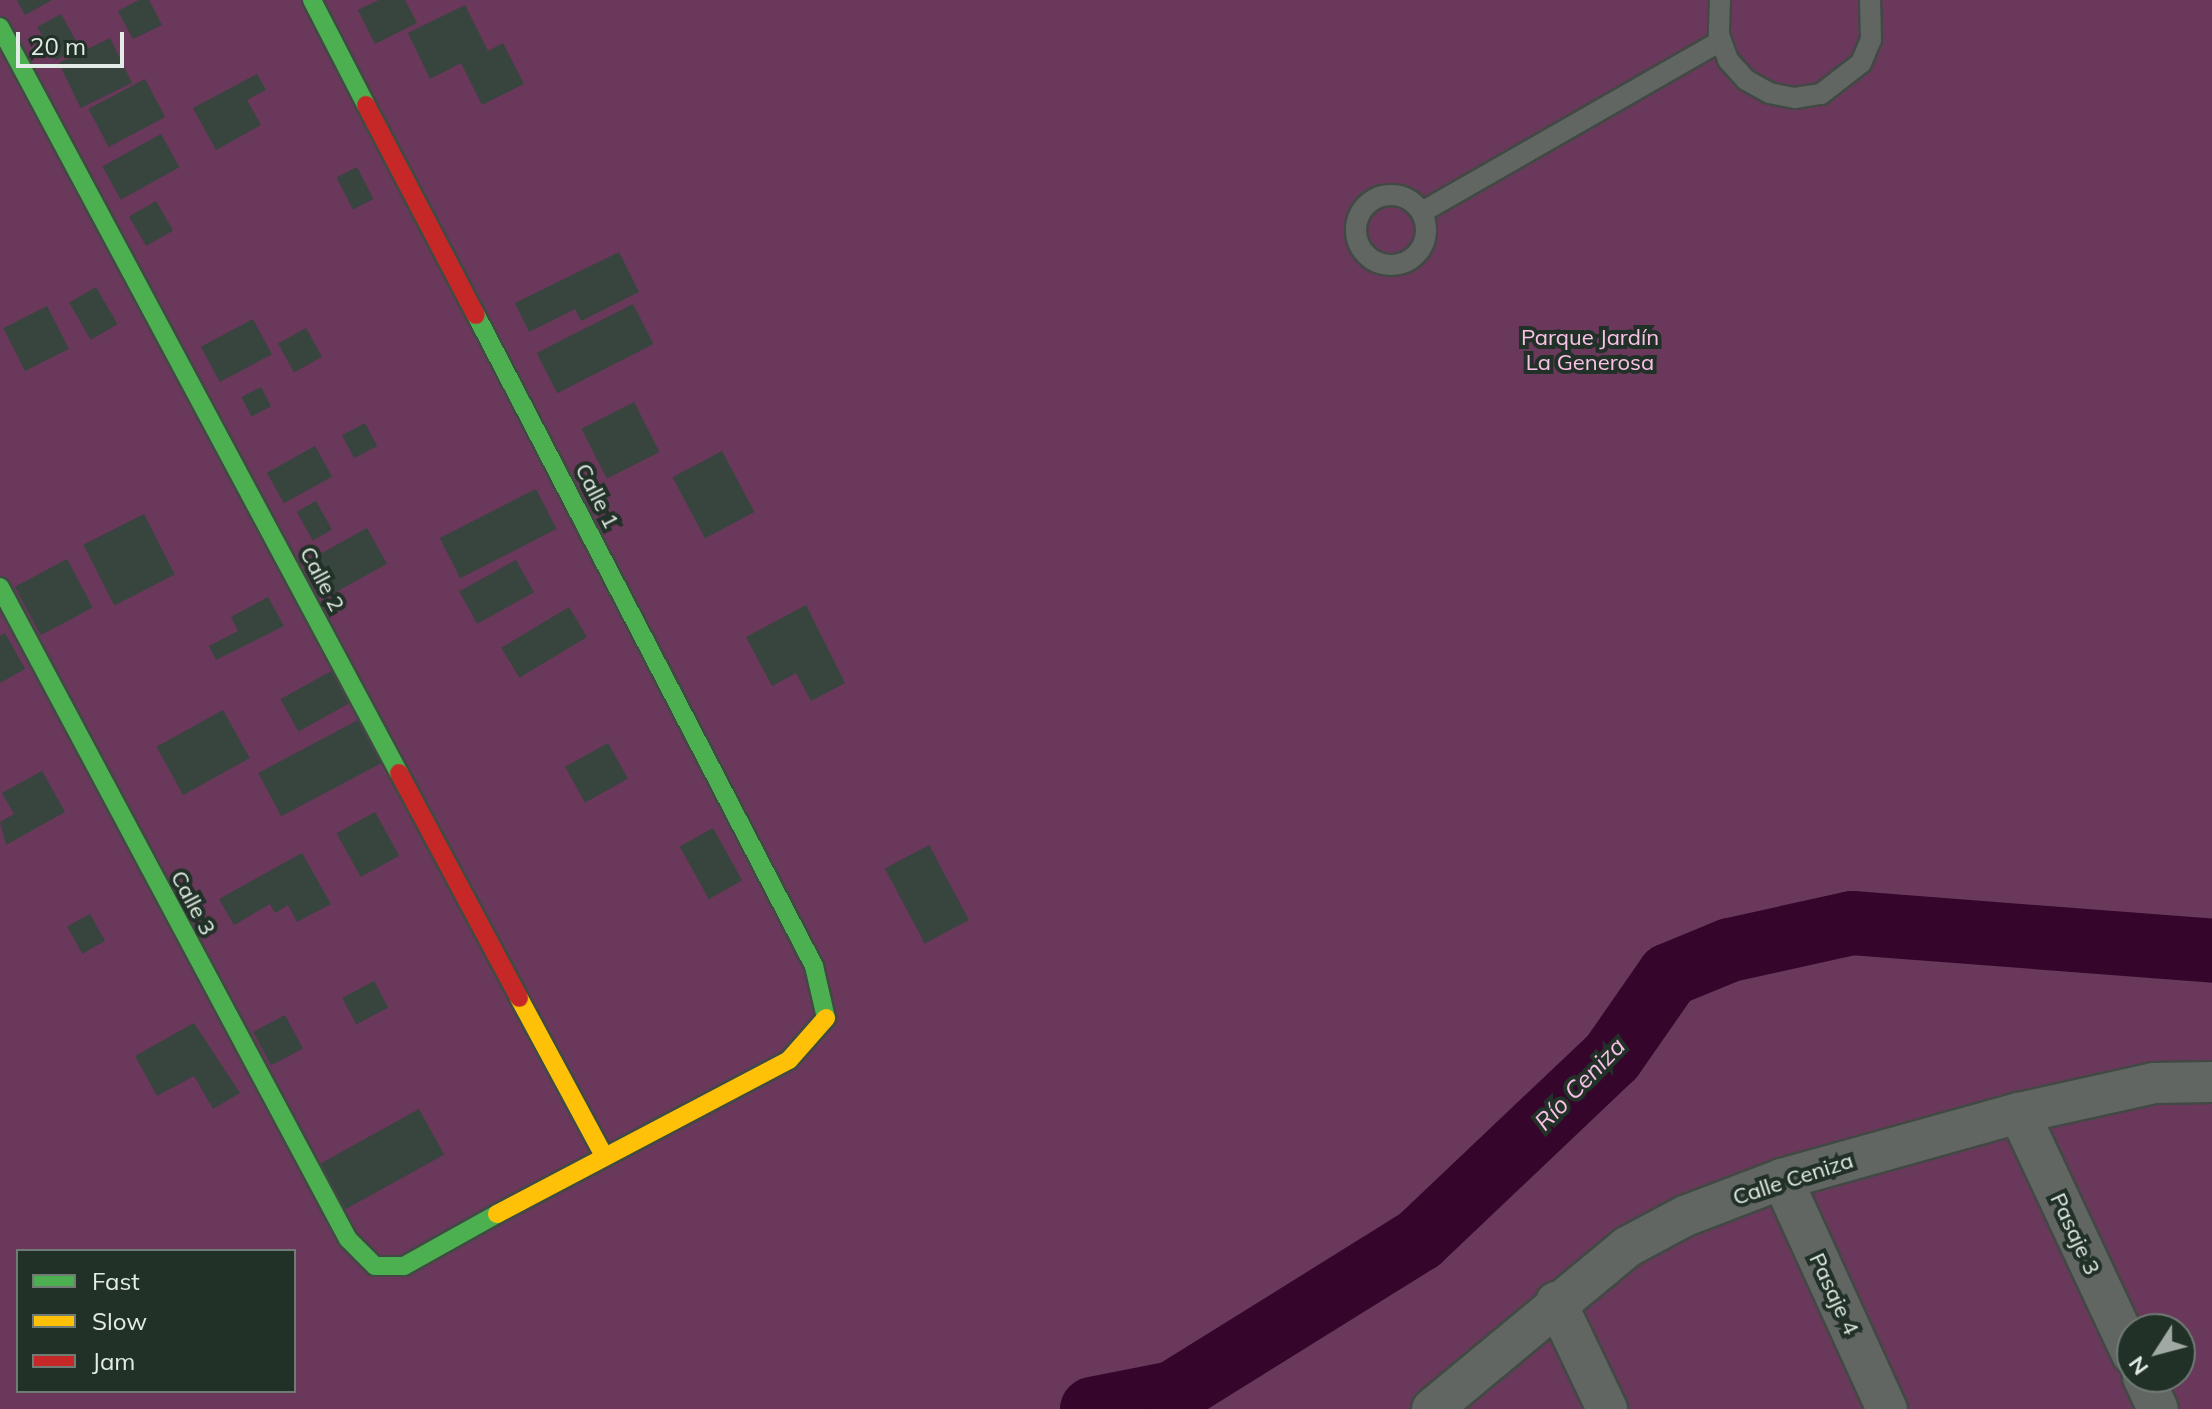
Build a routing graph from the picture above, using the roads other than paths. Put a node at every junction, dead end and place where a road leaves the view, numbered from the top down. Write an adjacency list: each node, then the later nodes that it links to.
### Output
1 (312, 0): 8 (street, Calle 1)
2 (1720, 0): 5 (lane)
3 (1870, 0): 5 (lane)
4 (0, 27): 11 (street, Calle 2)
5 (1720, 41): 6 (lane)
6 (1422, 212)
7 (0, 587): 11 (street, Calle 3)
8 (826, 1020): 11 (street, Calle 3)
9 (2212, 1082): 10 (street, Calle Ceniza)
10 (2019, 1113): 12 (street, Calle Ceniza); 14 (street, Pasaje 3)
11 (603, 1154)
12 (1782, 1179): 13 (street, Calle Ceniza); 17 (street, Pasaje 4)
13 (1556, 1302): 15 (street, Calle Ceniza); 16 (street)
14 (2116, 1320)
15 (1432, 1409)
16 (1607, 1409)
17 (1887, 1409)

